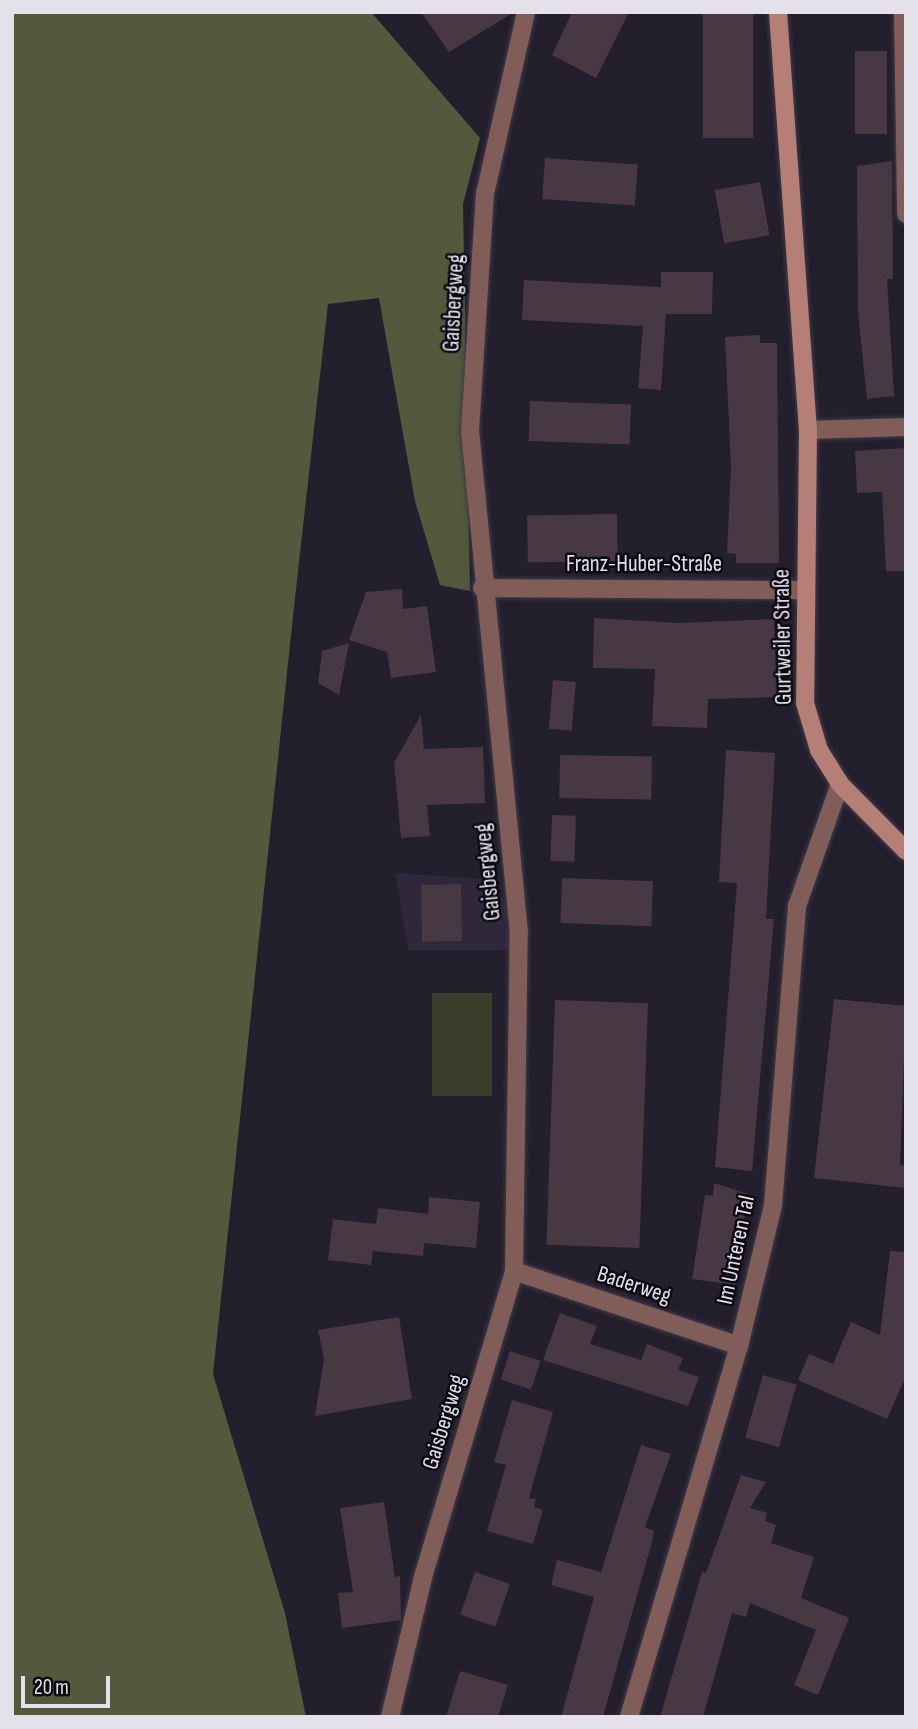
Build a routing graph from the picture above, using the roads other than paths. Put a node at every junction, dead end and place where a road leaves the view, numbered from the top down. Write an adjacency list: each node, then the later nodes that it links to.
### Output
1 (526, 12): 7 (street, Gaisbergweg)
2 (778, 12): 6 (main road, Gurtweiler Straße)
3 (903, 12): 4 (street)
4 (906, 214)
5 (906, 427): 6 (street)
6 (808, 430): 8 (main road, Gurtweiler Straße)
7 (482, 588): 8 (street, Franz-Huber-Straße); 11 (street, Gaisbergweg)
8 (805, 590): 9 (main road, Gurtweiler Straße)
9 (839, 784): 10 (main road, Gurtweiler Straße); 12 (street, Im Unteren Tal)
10 (906, 851)
11 (514, 1271): 12 (street, Baderweg); 13 (street, Gaisbergweg)
12 (739, 1346): 14 (street, Im Unteren Tal)
13 (390, 1717)
14 (629, 1717)

